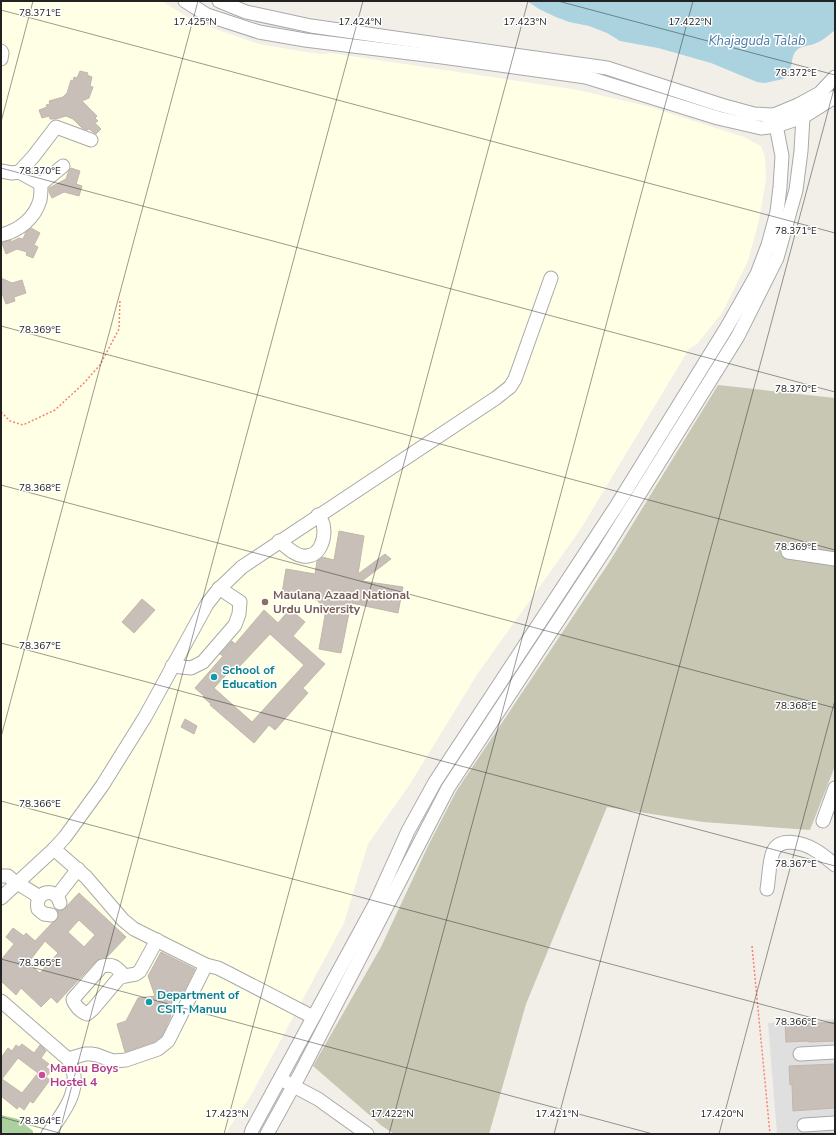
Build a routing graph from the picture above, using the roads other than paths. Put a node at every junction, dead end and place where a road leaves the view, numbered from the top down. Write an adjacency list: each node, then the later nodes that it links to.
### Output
1 (185, 1): 8 (street)
2 (219, 1): 8 (street)
3 (1, 51): 4 (street)
4 (1, 59)
5 (835, 77): 7 (street)
6 (835, 97): 7 (street)
7 (801, 111): 8 (street); 41 (street)
8 (775, 121): 36 (street)
9 (91, 140): 12 (street)
10 (63, 166): 13 (street)
11 (1, 171): 12 (street)
12 (19, 172): 13 (street)
13 (41, 184): 14 (street)
14 (1, 235)
15 (551, 278): 16 (street)
16 (318, 515): 17 (street); 17 (street)
17 (279, 541): 20 (street)
18 (788, 552): 19 (street)
19 (835, 559)
20 (220, 588): 21 (street); 21 (street)
21 (172, 666): 24 (street)
22 (835, 788): 23 (street)
23 (823, 821)
24 (54, 849): 26 (street); 27 (street)
25 (835, 865): 28 (street)
26 (78, 869): 29 (street); 32 (street)
27 (7, 876): 29 (street); 30 (street)
28 (767, 889)
29 (39, 897): 31 (street)
30 (1, 898)
31 (51, 915)
32 (157, 940): 33 (street); 34 (street)
33 (206, 965): 36 (street); 39 (street)
34 (125, 976)
35 (1, 1001): 39 (street)
36 (313, 1017): 40 (street)
37 (835, 1052): 38 (street)
38 (800, 1054)
39 (68, 1059): 44 (street)
40 (280, 1078): 41 (street); 45 (street)
41 (292, 1086): 46 (street); 47 (street)
42 (835, 1123): 43 (street)
43 (804, 1125)
44 (48, 1134)
45 (251, 1134)
46 (267, 1134)
47 (367, 1134)

